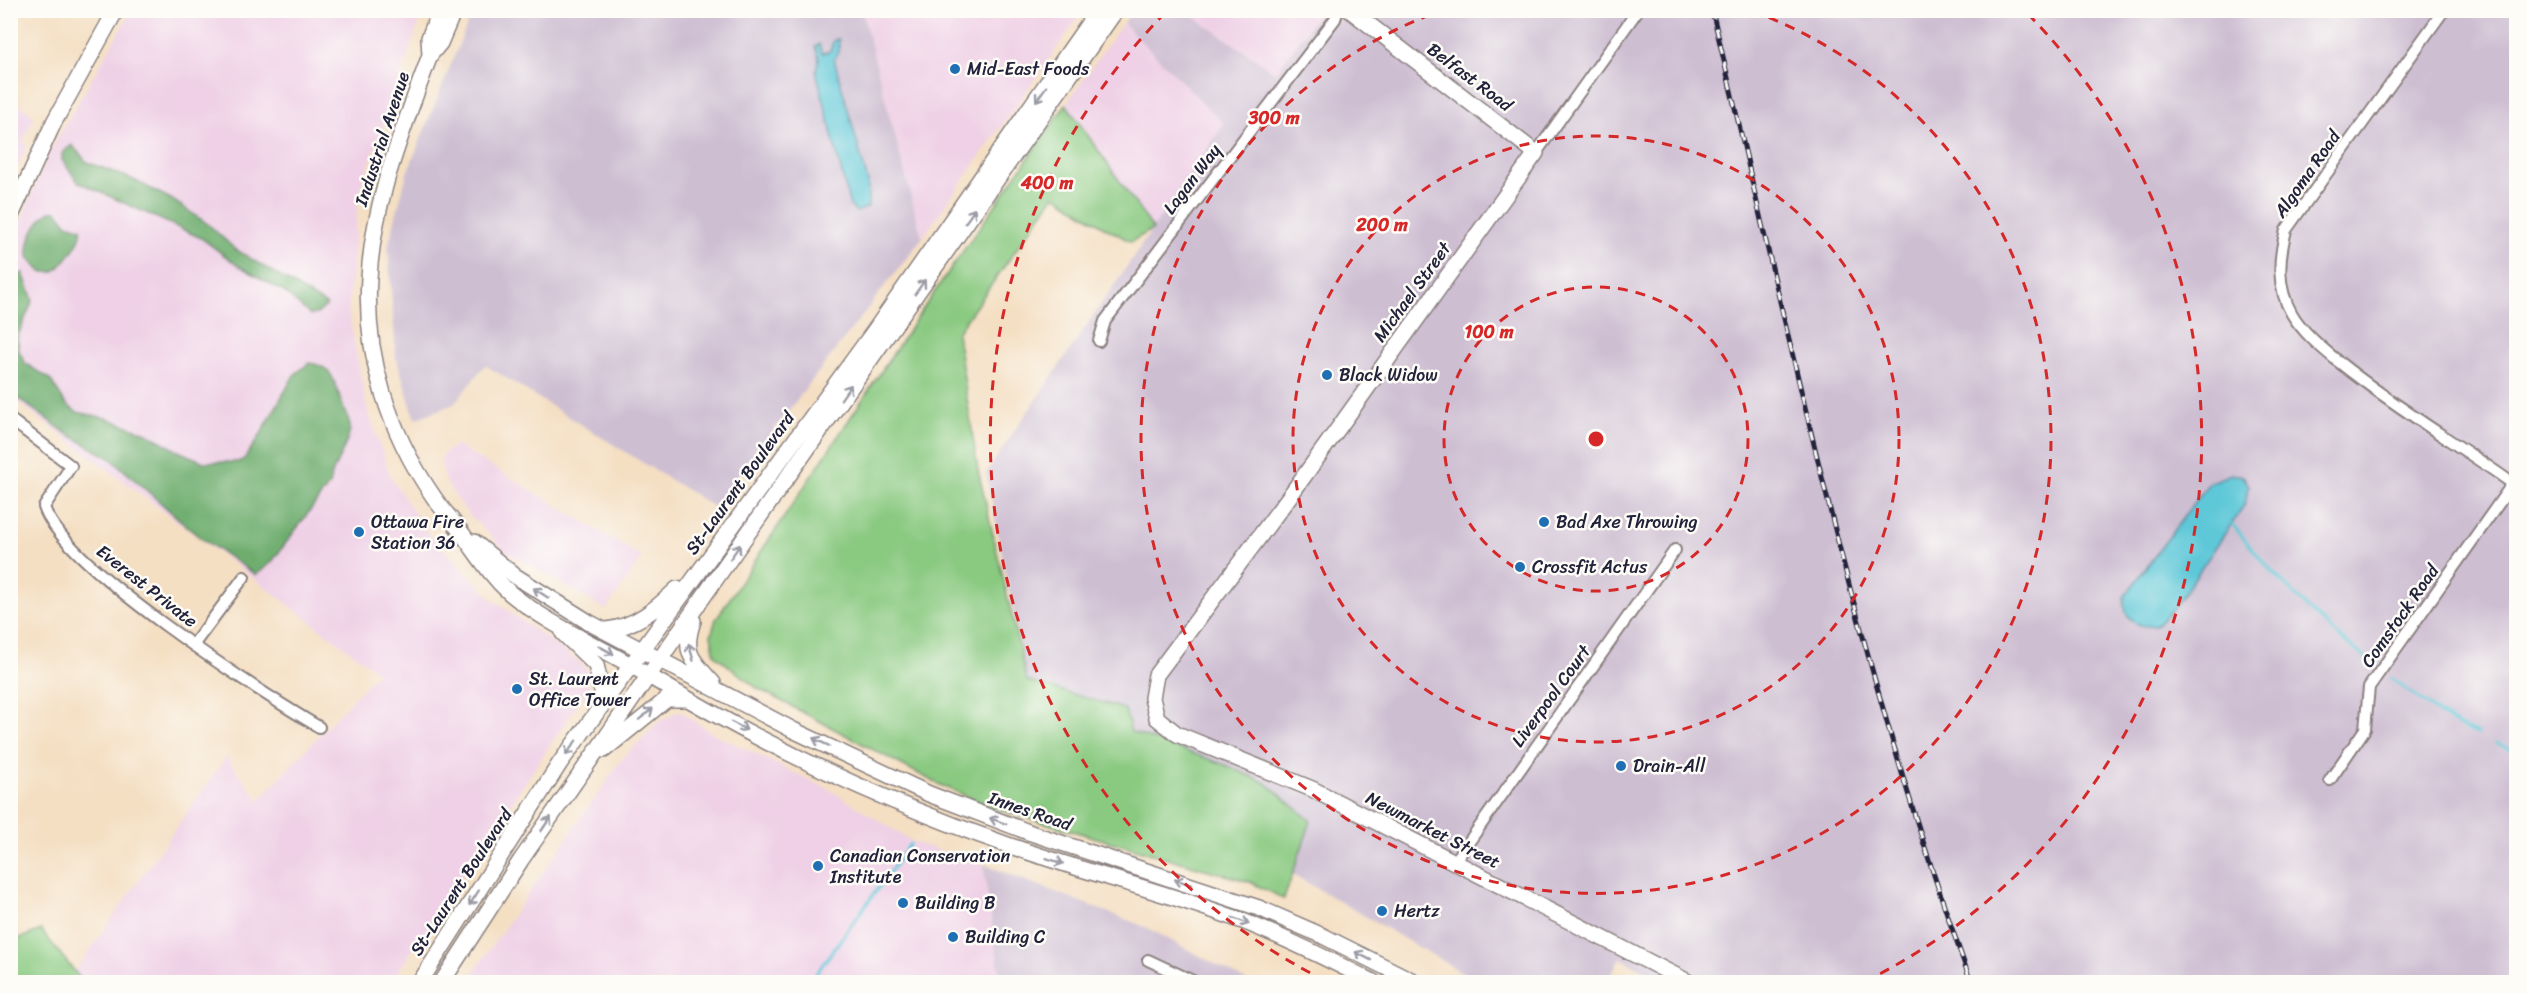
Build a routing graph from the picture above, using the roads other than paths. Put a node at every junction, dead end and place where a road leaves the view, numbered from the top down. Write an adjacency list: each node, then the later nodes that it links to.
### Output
1 (116, 10): 12 (main road)
2 (440, 10): 10 (main road, Industrial Avenue)
3 (454, 10): 10 (main road, Industrial Avenue)
4 (1098, 10): 13 (main road, St-Laurent Boulevard, one-way to 13)
5 (1116, 10): 13 (main road, St-Laurent Boulevard, one-way to 5)
6 (1338, 10): 15 (street, Lagan Way)
7 (1350, 10): 11 (main road, Belfast Road)
8 (1638, 10): 11 (street, Michael Street)
9 (2444, 10): 17 (street, Algoma Road)
10 (430, 56): 18 (main road, Industrial Avenue)
11 (1536, 153): 33 (main road, Michael Street)
12 (10, 218)
13 (934, 256): 14 (main road, St-Laurent Boulevard)
14 (877, 337): 20 (main road, St-Laurent Boulevard); 22 (main road, St-Laurent Boulevard, one-way to 14)
15 (1099, 341)
16 (10, 419): 25 (street, Everest Private)
17 (2515, 483): 36 (street, Comstock Road)
18 (464, 535): 23 (main road, Industrial Avenue); 24 (main road, Industrial Avenue, one-way to 18)
19 (1676, 550): 37 (street, Liverpool Court)
20 (710, 556): 24 (main road); 26 (main road, St-Laurent Boulevard)
21 (244, 577): 25 (street)
22 (701, 600): 27 (main road, St-Laurent Boulevard); 30 (main road, one-way to 22)
23 (543, 615): 28 (main road, Industrial Avenue, one-way to 28); 32 (main road)
24 (607, 630): 26 (main road, Industrial Avenue)
25 (194, 644): 34 (street, Everest Private)
26 (643, 649): 27 (main road, Innes Road); 28 (main road, St-Laurent Boulevard)
27 (661, 659): 29 (main road, St-Laurent Boulevard); 30 (main road, Innes Road)
28 (631, 665): 29 (main road); 32 (main road, St-Laurent Boulevard)
29 (650, 676): 31 (main road); 35 (main road, St-Laurent Boulevard)
30 (724, 694): 43 (main road, Innes Road, one-way to 30)
31 (688, 699): 35 (main road, one-way to 31); 42 (main road, one-way to 42)
32 (604, 700): 39 (main road, St-Laurent Boulevard, one-way to 39)
33 (1157, 718): 37 (main road, Newmarket Street)
34 (319, 727)
35 (586, 766): 40 (main road, St-Laurent Boulevard, one-way to 35)
36 (2330, 780)
37 (1454, 863): 44 (main road, Newmarket Street)
38 (1148, 960): 41 (street)
39 (420, 982)
40 (442, 982)
41 (1195, 982)
42 (1373, 982)
43 (1415, 982)
44 (1688, 982)

